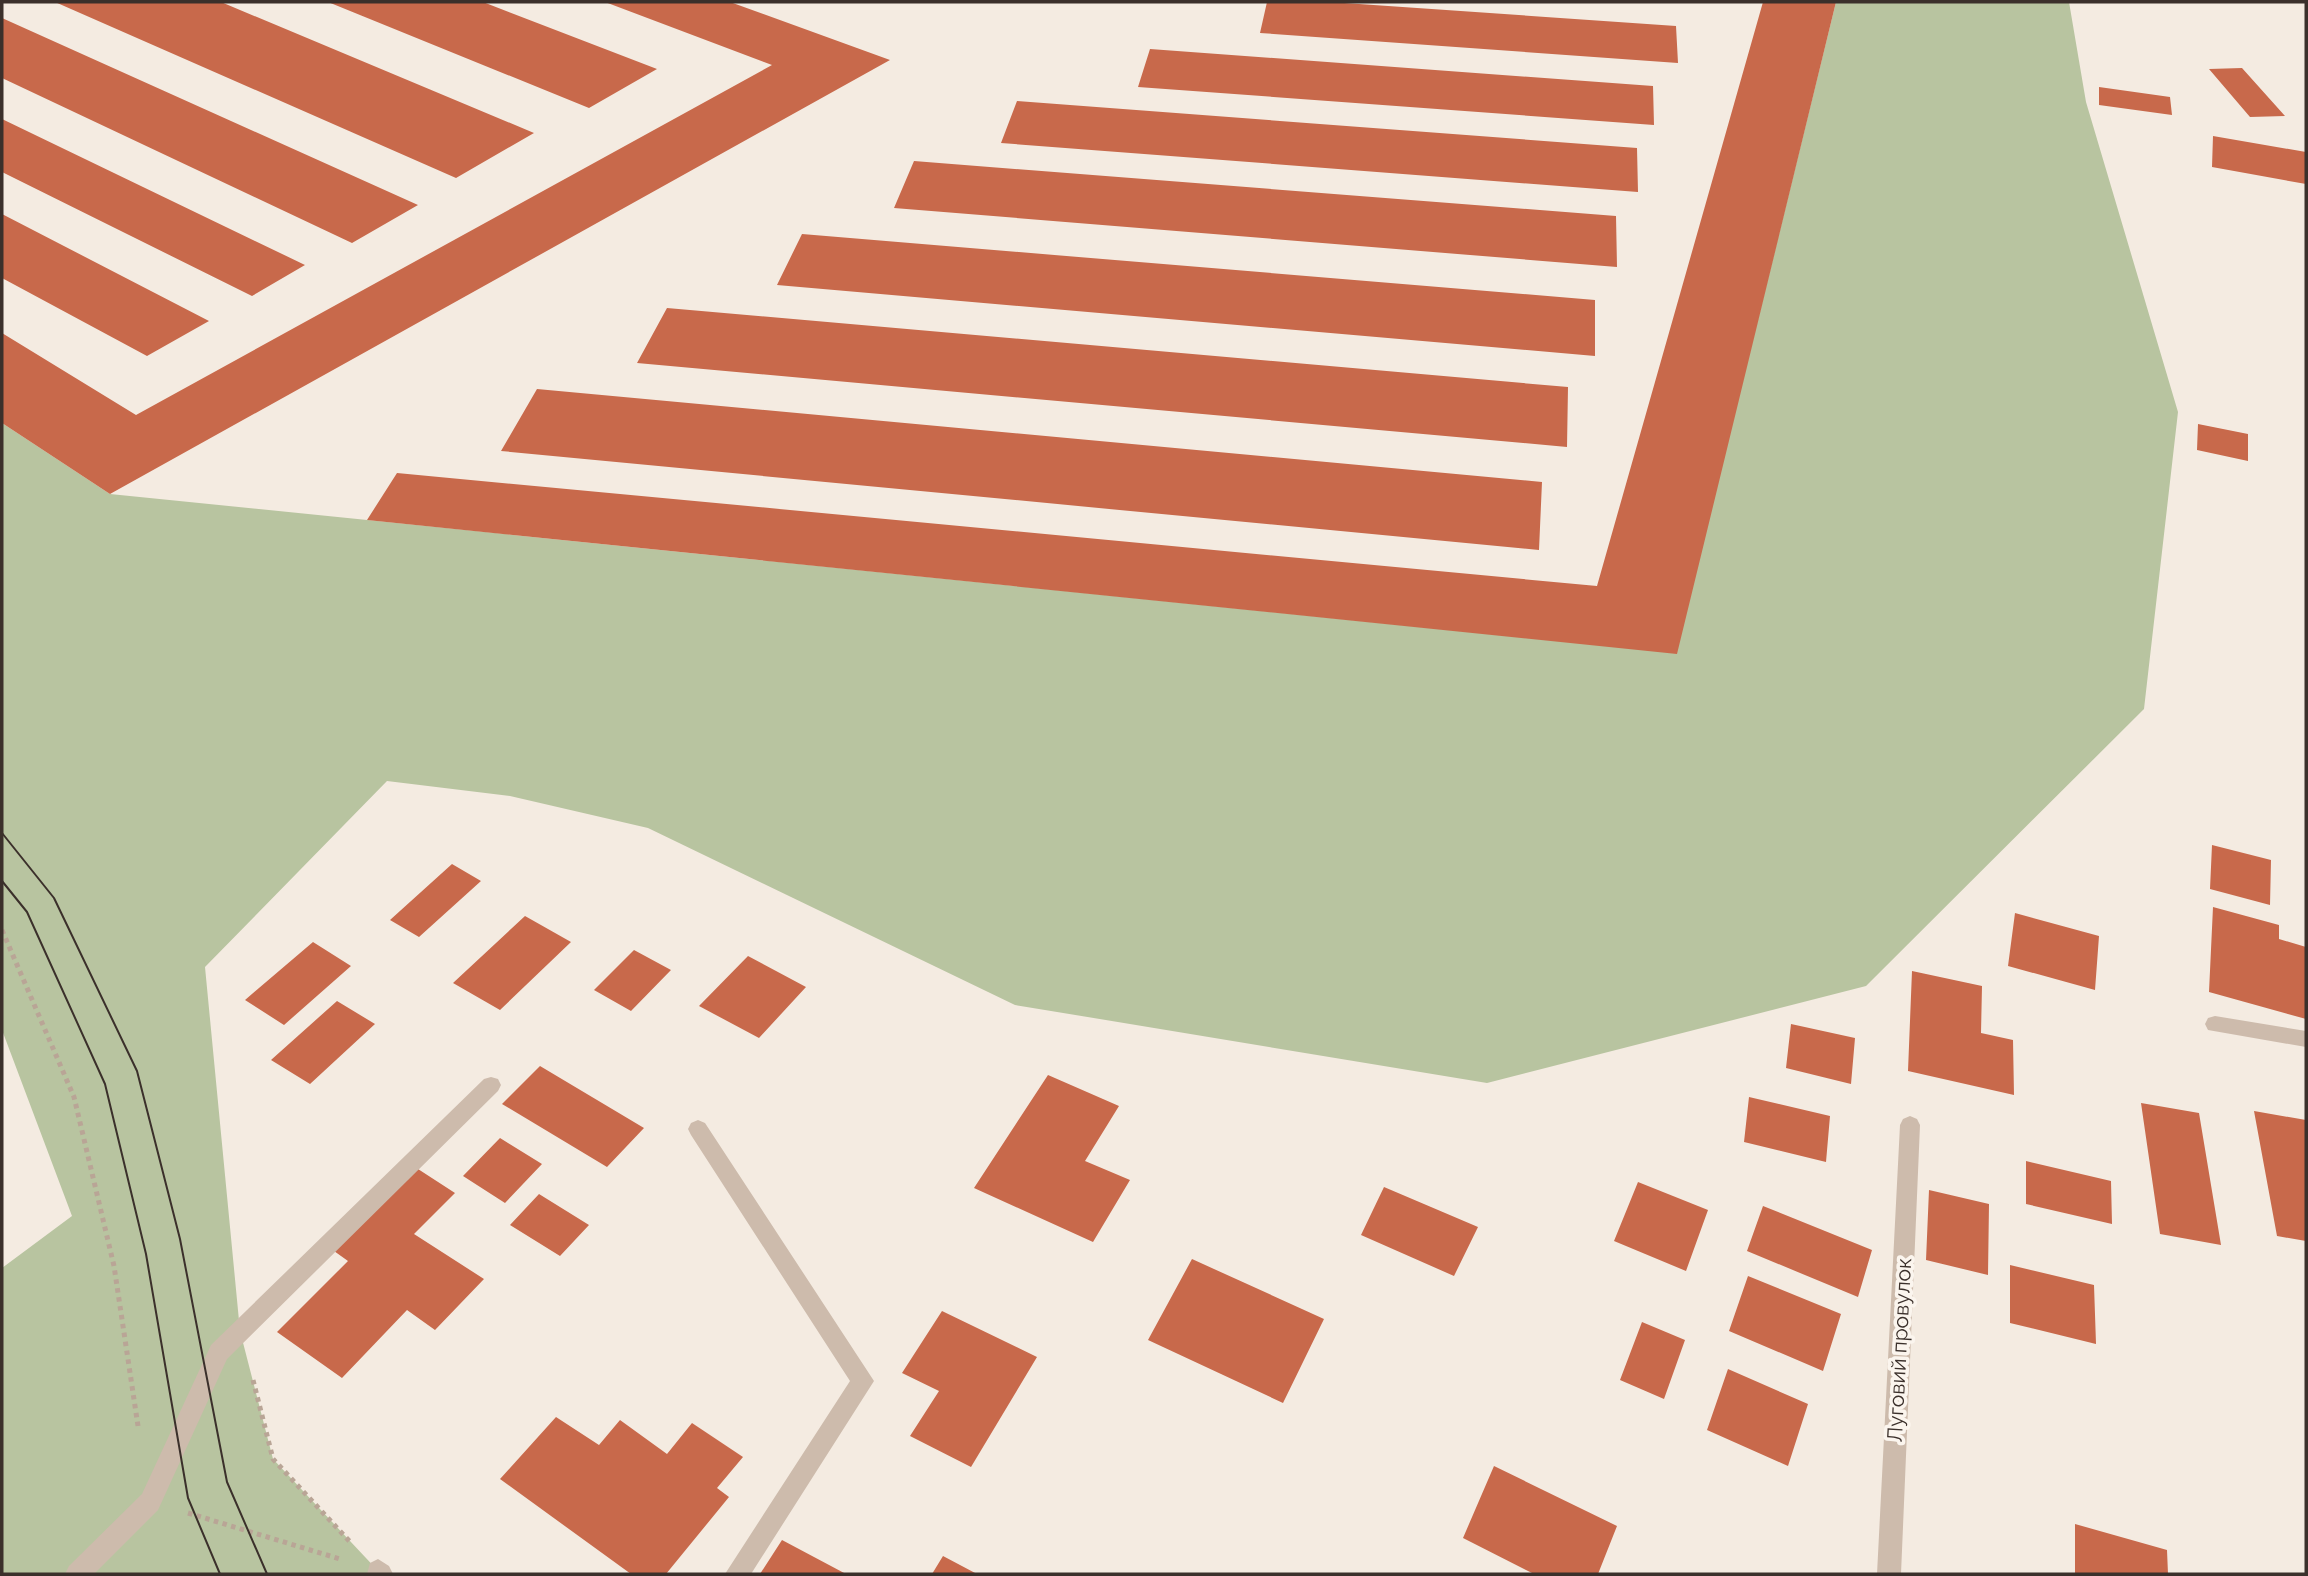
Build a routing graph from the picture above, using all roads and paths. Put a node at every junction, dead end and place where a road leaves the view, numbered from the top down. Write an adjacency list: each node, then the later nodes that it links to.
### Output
1 (2, 930): 8 (path)
2 (2215, 1024): 3 (street)
3 (2306, 1039)
4 (491, 1085): 7 (street)
5 (1909, 1125): 12 (street, Луговий провулок)
6 (698, 1129): 11 (street)
7 (240, 1331): 8 (street); 9 (path)
8 (150, 1502): 9 (path); 10 (street)
9 (379, 1573)
10 (77, 1574)
11 (737, 1574)
12 (1889, 1574)

